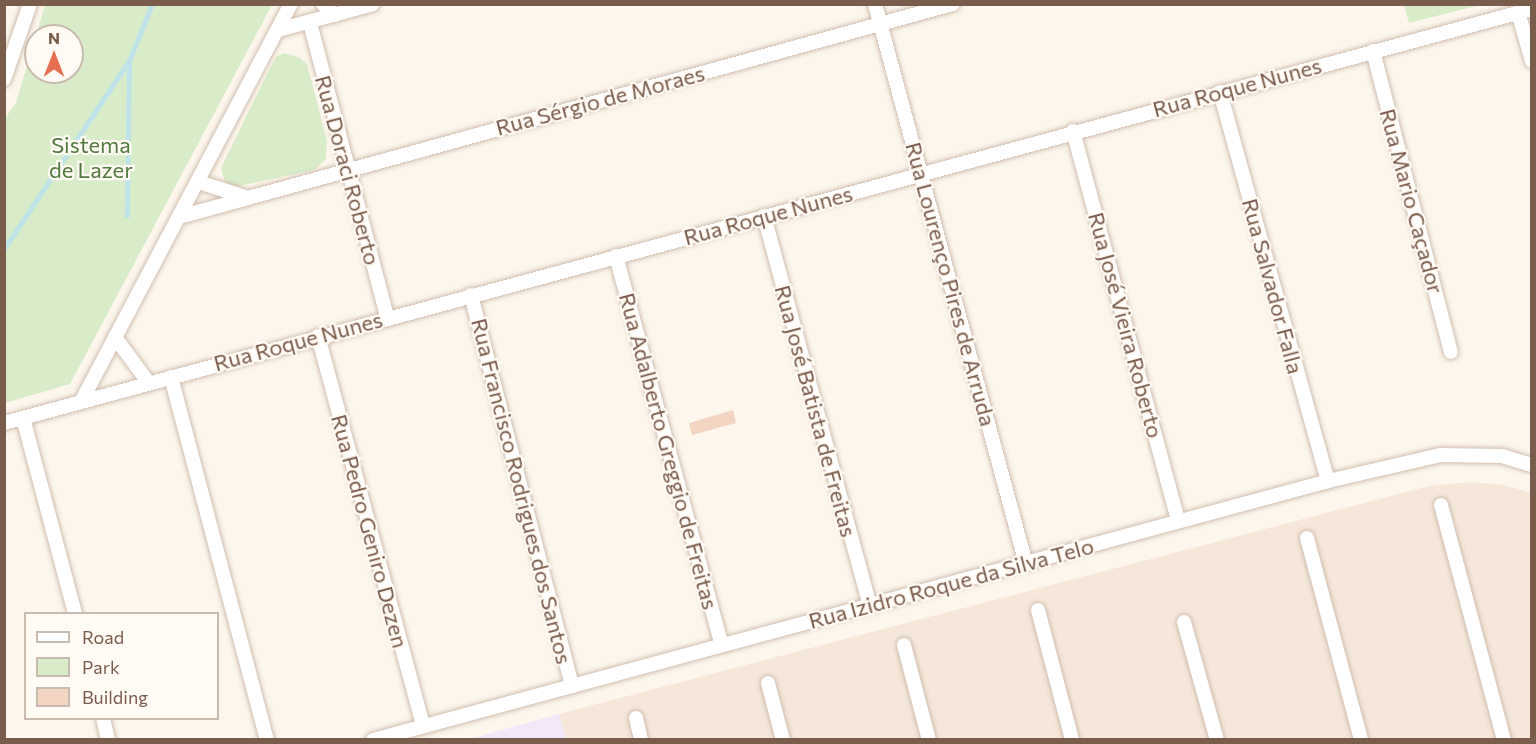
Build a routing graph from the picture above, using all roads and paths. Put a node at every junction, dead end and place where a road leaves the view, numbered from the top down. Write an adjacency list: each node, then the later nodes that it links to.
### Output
1 (30, 4): 14 (street)
2 (291, 4): 11 (street)
3 (323, 4): 8 (street)
4 (373, 4): 8 (street)
5 (875, 4): 10 (street, Rua Lourenço Pires de Arruda)
6 (953, 4): 10 (street, Rua Sérgio de Moraes)
7 (1525, 11): 12 (street, Rua Roque Nunes); 13 (street)
8 (334, 15): 9 (street)
9 (309, 23): 11 (street); 17 (street, Rua Doraci Roberto)
10 (880, 24): 17 (street, Rua Sérgio de Moraes); 18 (street, Rua Lourenço Pires de Arruda)
11 (278, 30): 19 (street)
12 (1373, 51): 15 (street, Rua Roque Nunes); 28 (street, Rua Mario Caçador)
13 (1532, 61)
14 (4, 78)
15 (1220, 92): 16 (street, Rua Roque Nunes); 35 (street, Rua Salvador Falla)
16 (1073, 131): 18 (street, Rua Roque Nunes); 37 (street, Rua José Vieira Roberto)
17 (346, 169): 20 (street, Rua Sérgio de Moraes); 25 (street, Rua Doraci Roberto)
18 (923, 172): 21 (street, Rua Roque Nunes); 39 (street, Rua Lourenço Pires de Arruda)
19 (199, 182): 20 (street); 22 (street)
20 (248, 198): 22 (street, Rua Sérgio de Moraes)
21 (764, 216): 23 (street, Rua Roque Nunes); 40 (street, Rua José Batista de Freitas)
22 (179, 217): 27 (street)
23 (616, 256): 24 (street, Rua Roque Nunes); 44 (street, Rua Adalberto Greggio de Freitas)
24 (471, 295): 25 (street, Rua Roque Nunes); 47 (street, Rua Francisco Rodrigues dos Santos)
25 (387, 317): 26 (street, Rua Roque Nunes)
26 (318, 336): 29 (street, Rua Roque Nunes); 50 (street, Rua Pedro Geniro Dezen)
27 (116, 338): 30 (street); 31 (street)
28 (1451, 352)
29 (171, 377): 30 (street, Rua Roque Nunes); 52 (street)
30 (148, 382): 31 (street, Rua Roque Nunes)
31 (82, 400): 32 (street, Rua Roque Nunes)
32 (23, 418): 33 (street, Rua Roque Nunes); 42 (street)
33 (4, 423)
34 (1532, 465): 35 (street, Rua Izidro Roque da Silva Telo)
35 (1328, 481): 37 (street, Rua Izidro Roque da Silva Telo)
36 (1441, 505): 60 (street)
37 (1178, 520): 39 (street, Rua Izidro Roque da Silva Telo)
38 (1307, 538): 59 (street)
39 (1026, 564): 40 (street, Rua Izidro Roque da Silva Telo)
40 (870, 605): 44 (street, Rua Izidro Roque da Silva Telo)
41 (1038, 610): 57 (street)
42 (74, 612)
43 (1184, 622): 58 (street)
44 (722, 645): 47 (street, Rua Izidro Roque da Silva Telo)
45 (904, 645): 56 (street)
46 (768, 683): 55 (street)
47 (572, 686): 50 (street, Rua Izidro Roque da Silva Telo)
48 (636, 718): 54 (street)
49 (103, 720): 51 (street)
50 (423, 726): 53 (street, Rua Izidro Roque da Silva Telo)
51 (108, 740)
52 (267, 740)
53 (373, 740)
54 (641, 740)
55 (783, 740)
56 (929, 740)
57 (1072, 740)
58 (1217, 740)
59 (1361, 740)
60 (1504, 740)

